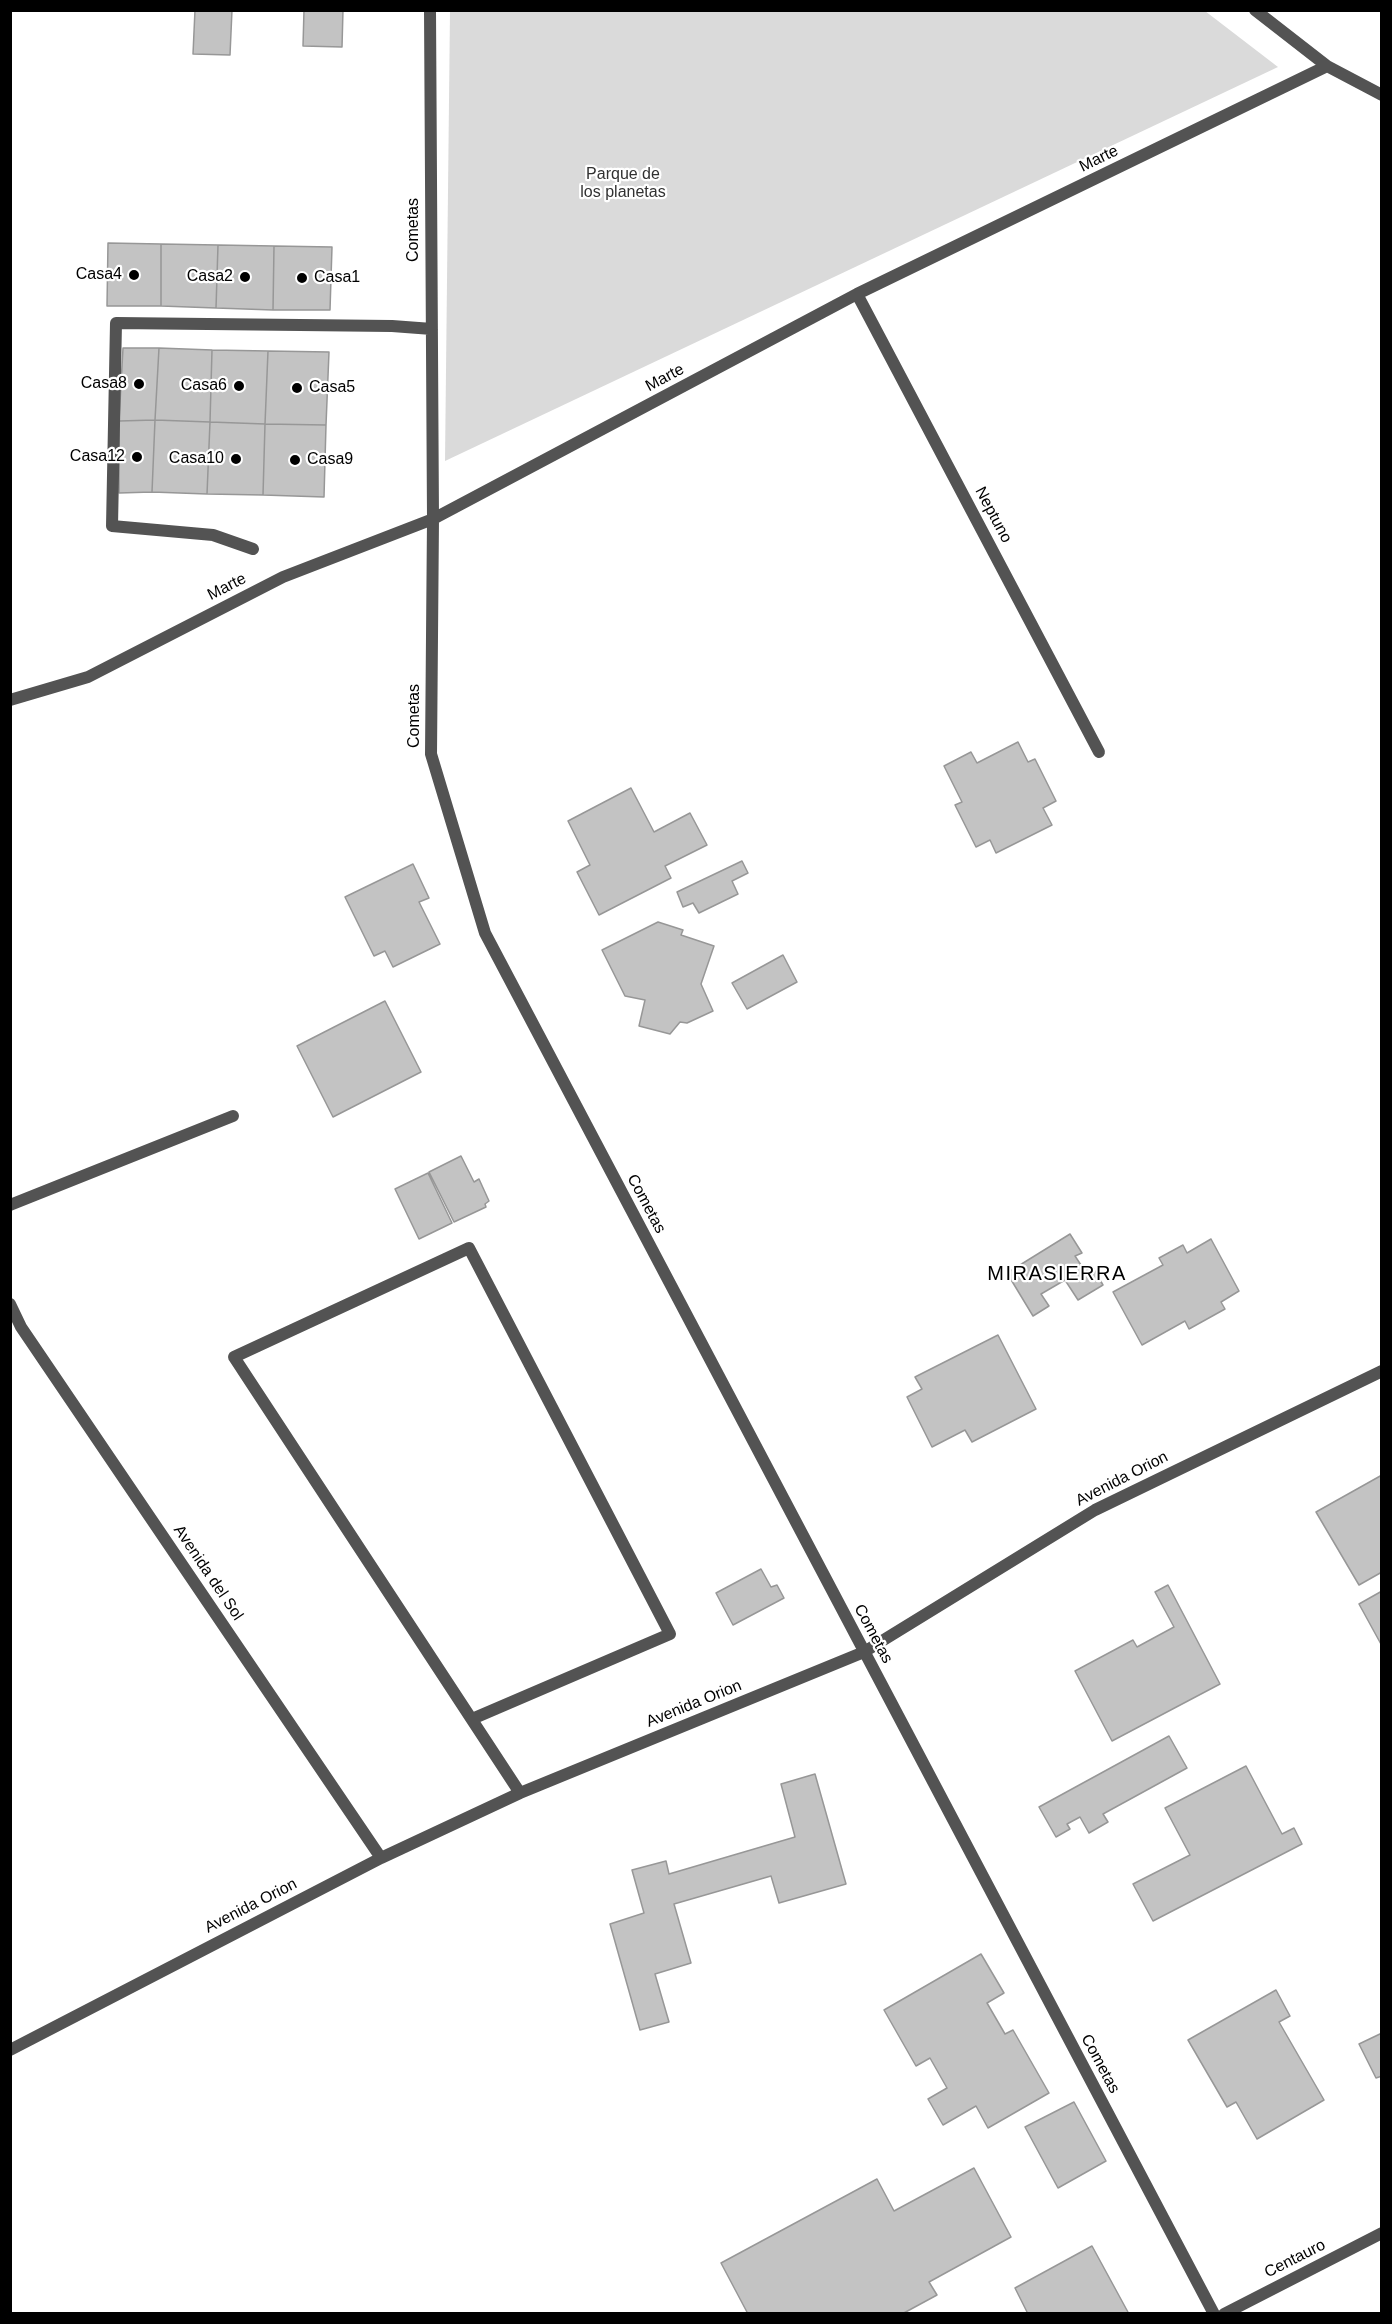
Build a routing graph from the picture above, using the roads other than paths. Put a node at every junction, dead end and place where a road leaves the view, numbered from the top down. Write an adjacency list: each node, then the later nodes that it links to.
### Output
1 (430, 10): 6 (street, Cometas)
2 (1255, 10): 3 (street)
3 (1327, 66): 4 (street); 5 (street, Marte)
4 (1382, 95)
5 (857, 294): 7 (street, Marte); 10 (street, Neptuno)
6 (432, 330): 7 (street, Cometas); 8 (street)
7 (433, 519): 9 (street, Marte); 15 (street, Cometas)
8 (253, 549)
9 (10, 700)
10 (1099, 752)
11 (233, 1116): 12 (street)
12 (10, 1205)
13 (10, 1304): 18 (street, Avenida del Sol)
14 (1382, 1371): 15 (street, Avenida Orion)
15 (864, 1652): 17 (street, Avenida Orion); 21 (street, Cometas)
16 (472, 1719): 16 (street); 17 (street)
17 (520, 1793): 18 (street, Avenida Orion)
18 (381, 1858): 19 (street, Avenida Orion)
19 (10, 2050)
20 (1382, 2233): 22 (street, Centauro)
21 (1214, 2313)
22 (1224, 2313)

